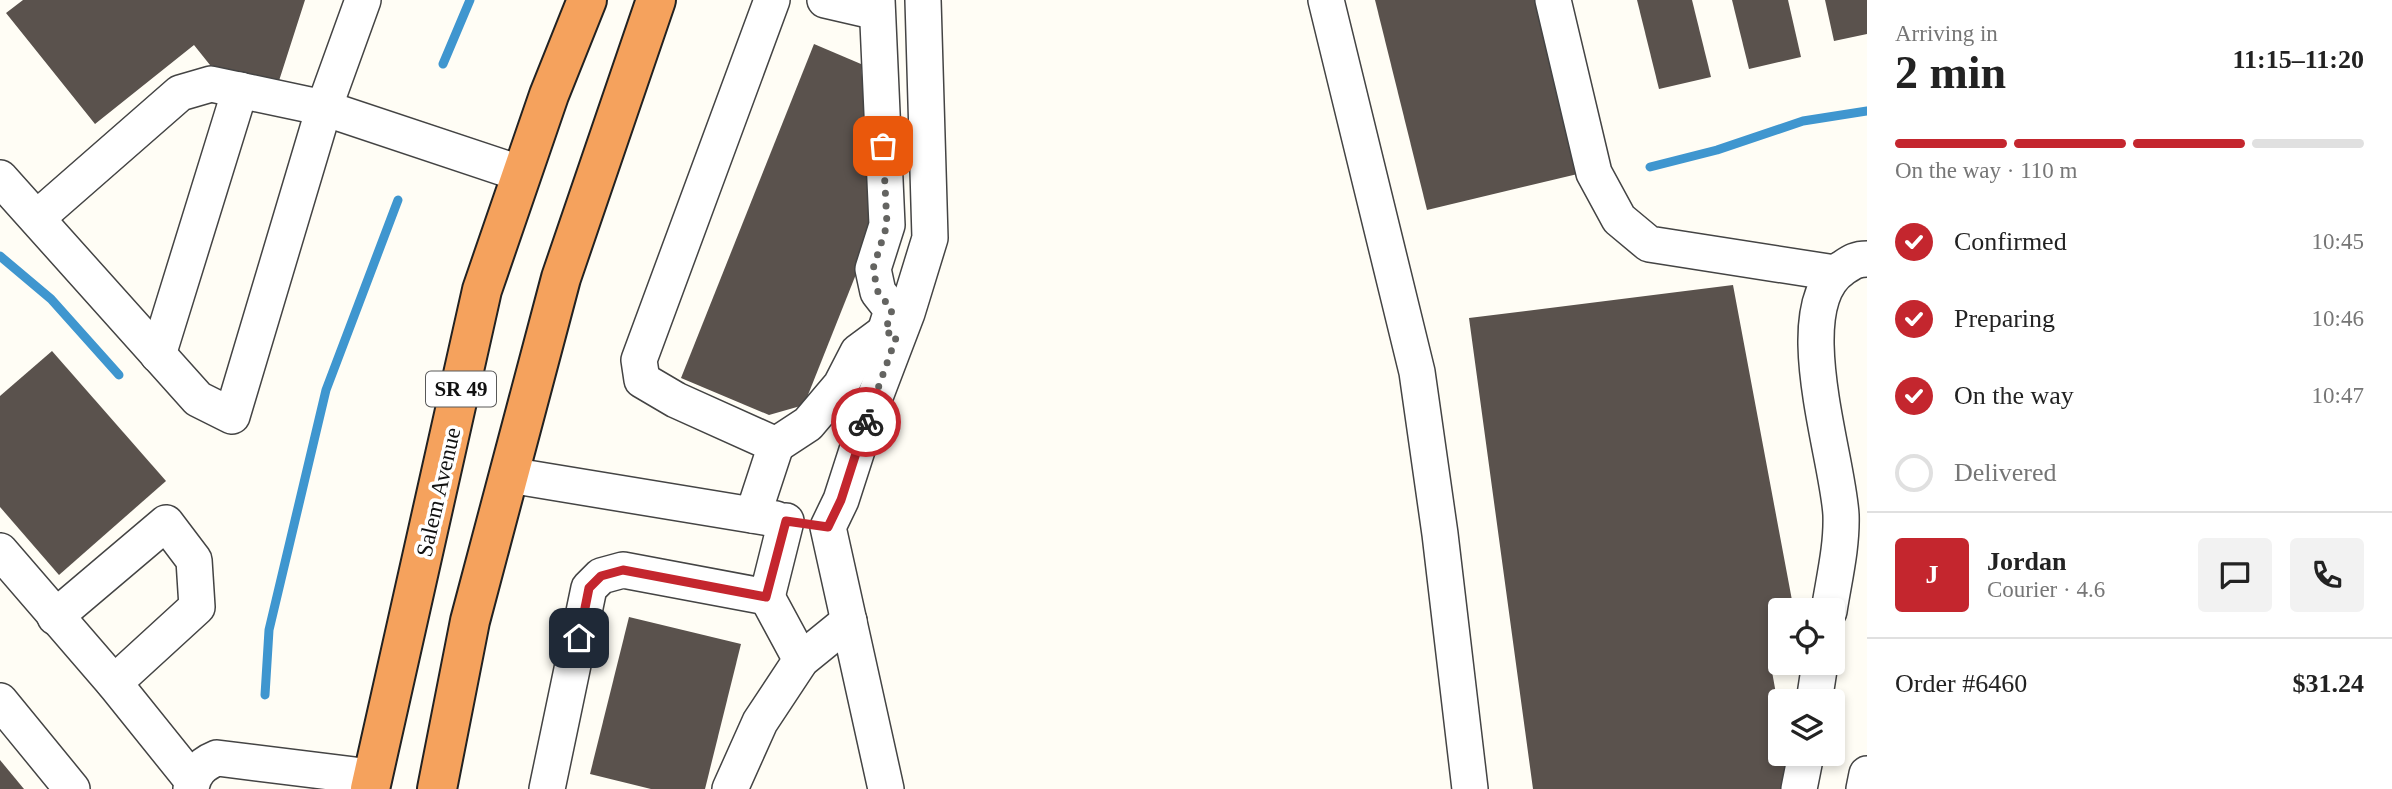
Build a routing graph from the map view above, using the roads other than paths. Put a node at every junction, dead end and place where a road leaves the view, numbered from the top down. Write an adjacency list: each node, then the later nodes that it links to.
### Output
1 (363, 0): 11 (street)
2 (587, 0): 12 (highway, Salem Avenue / SR 49)
3 (656, 0): 20 (highway, SR 49)
4 (772, 0): 19 (street)
5 (825, 0): 9 (street)
6 (923, 0): 17 (street)
7 (1326, 0): 40 (street)
8 (1553, 0): 16 (street)
9 (877, 6): 17 (street)
10 (240, 90): 11 (street); 14 (street); 18 (street)
11 (324, 108): 12 (street); 18 (street)
12 (522, 174): 33 (highway, Salem Avenue / SR 49)
13 (0, 178): 14 (street)
14 (37, 218): 18 (street)
15 (1867, 259): 16 (street)
16 (1835, 273): 25 (street)
17 (891, 333): 19 (street); 22 (street)
18 (158, 355)
19 (776, 445): 21 (street)
20 (509, 475): 21 (street); 36 (highway, SR 49)
21 (769, 518): 22 (street); 24 (street)
22 (828, 527): 27 (street)
23 (0, 551): 26 (street)
24 (766, 597): 28 (street); 37 (street)
25 (1831, 598)
26 (55, 617): 29 (street); 29 (street)
27 (849, 621): 28 (street); 39 (street)
28 (802, 660): 38 (street)
29 (114, 683): 34 (street)
30 (0, 701): 35 (street)
31 (1803, 766): 41 (street)
32 (1867, 774): 42 (street)
33 (370, 783): 34 (street)
34 (192, 784)
35 (72, 789)
36 (437, 789)
37 (547, 789)
38 (730, 789)
39 (886, 789)
40 (1470, 789)
41 (1799, 789)
42 (1864, 789)

